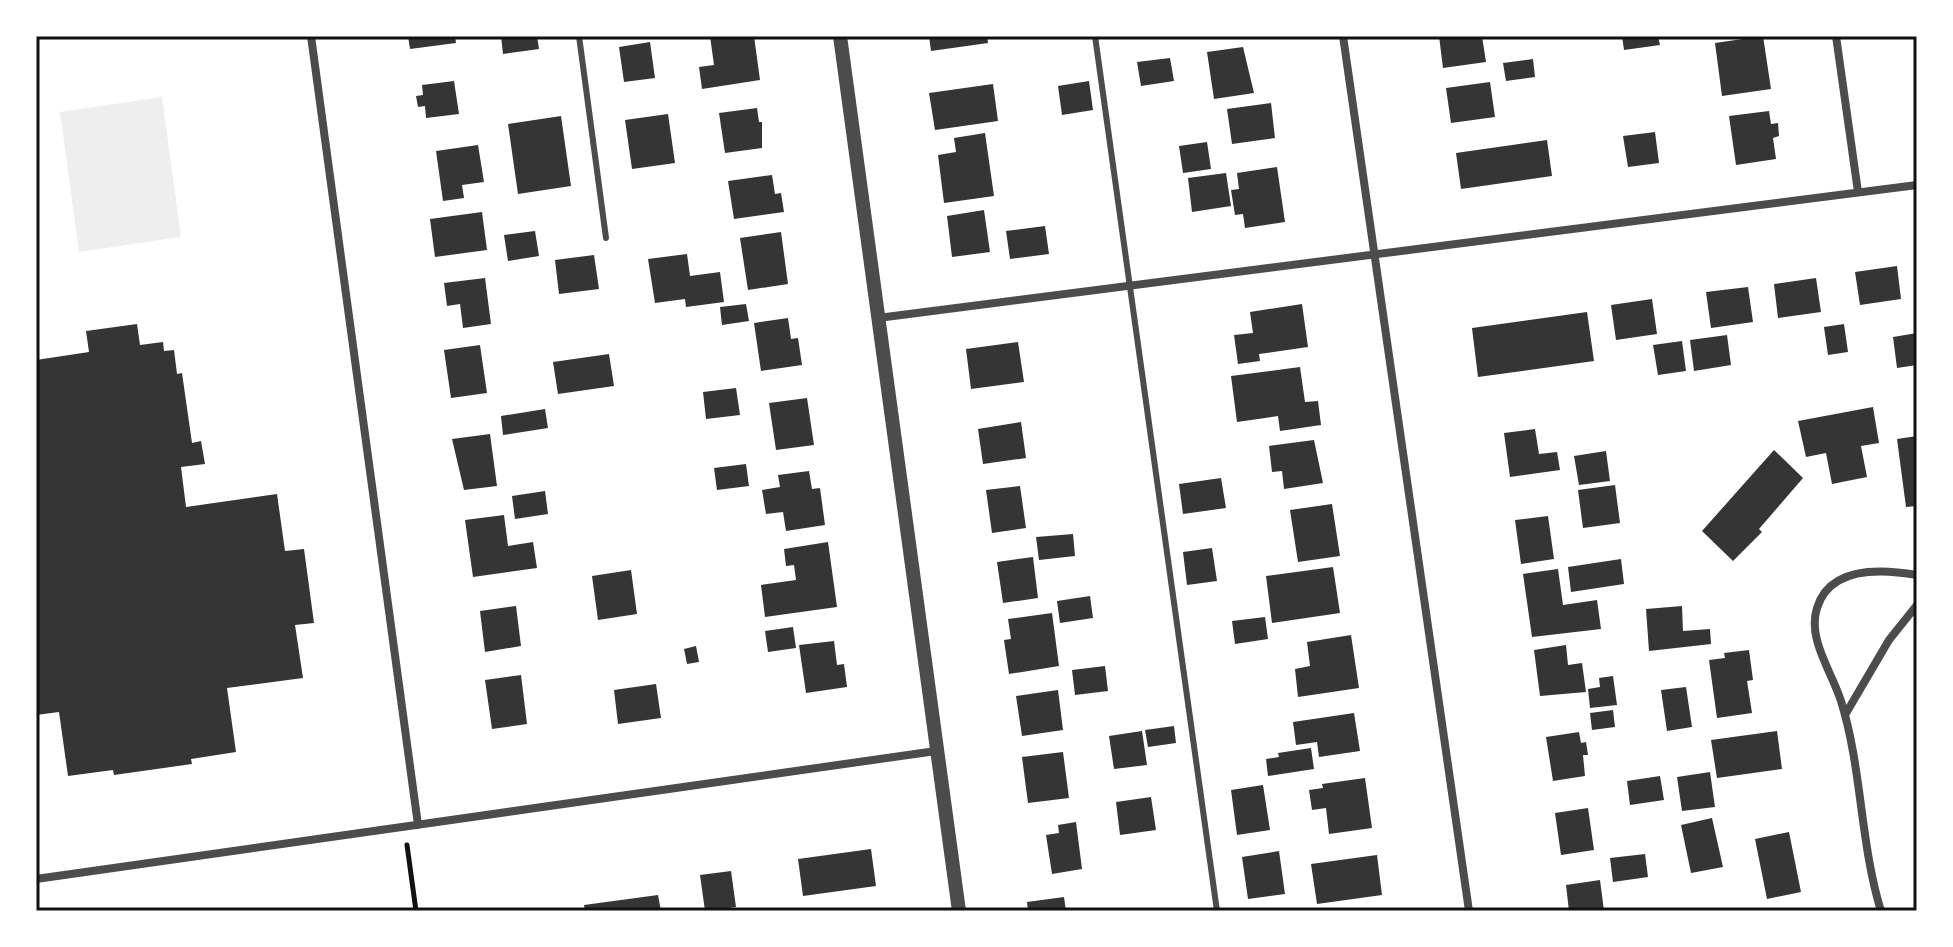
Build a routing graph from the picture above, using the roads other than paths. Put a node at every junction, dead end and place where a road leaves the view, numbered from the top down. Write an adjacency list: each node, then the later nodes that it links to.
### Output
1 (311, 36): 17 (street)
2 (579, 36): 9 (lane)
3 (840, 36): 12 (street)
4 (1095, 36): 11 (lane)
5 (1343, 36): 10 (street)
6 (1836, 36): 8 (street)
7 (1917, 185): 8 (street)
8 (1858, 192): 10 (street)
9 (606, 238)
10 (1376, 257): 11 (street); 21 (street)
11 (1128, 285): 12 (street); 20 (lane)
12 (878, 318): 16 (street)
13 (1917, 575): 15 (street)
14 (1917, 605): 15 (street)
15 (1845, 715): 22 (street)
16 (936, 751): 17 (street); 19 (street)
17 (418, 825): 18 (street)
18 (36, 879)
19 (959, 911)
20 (1217, 911)
21 (1469, 911)
22 (1881, 911)

